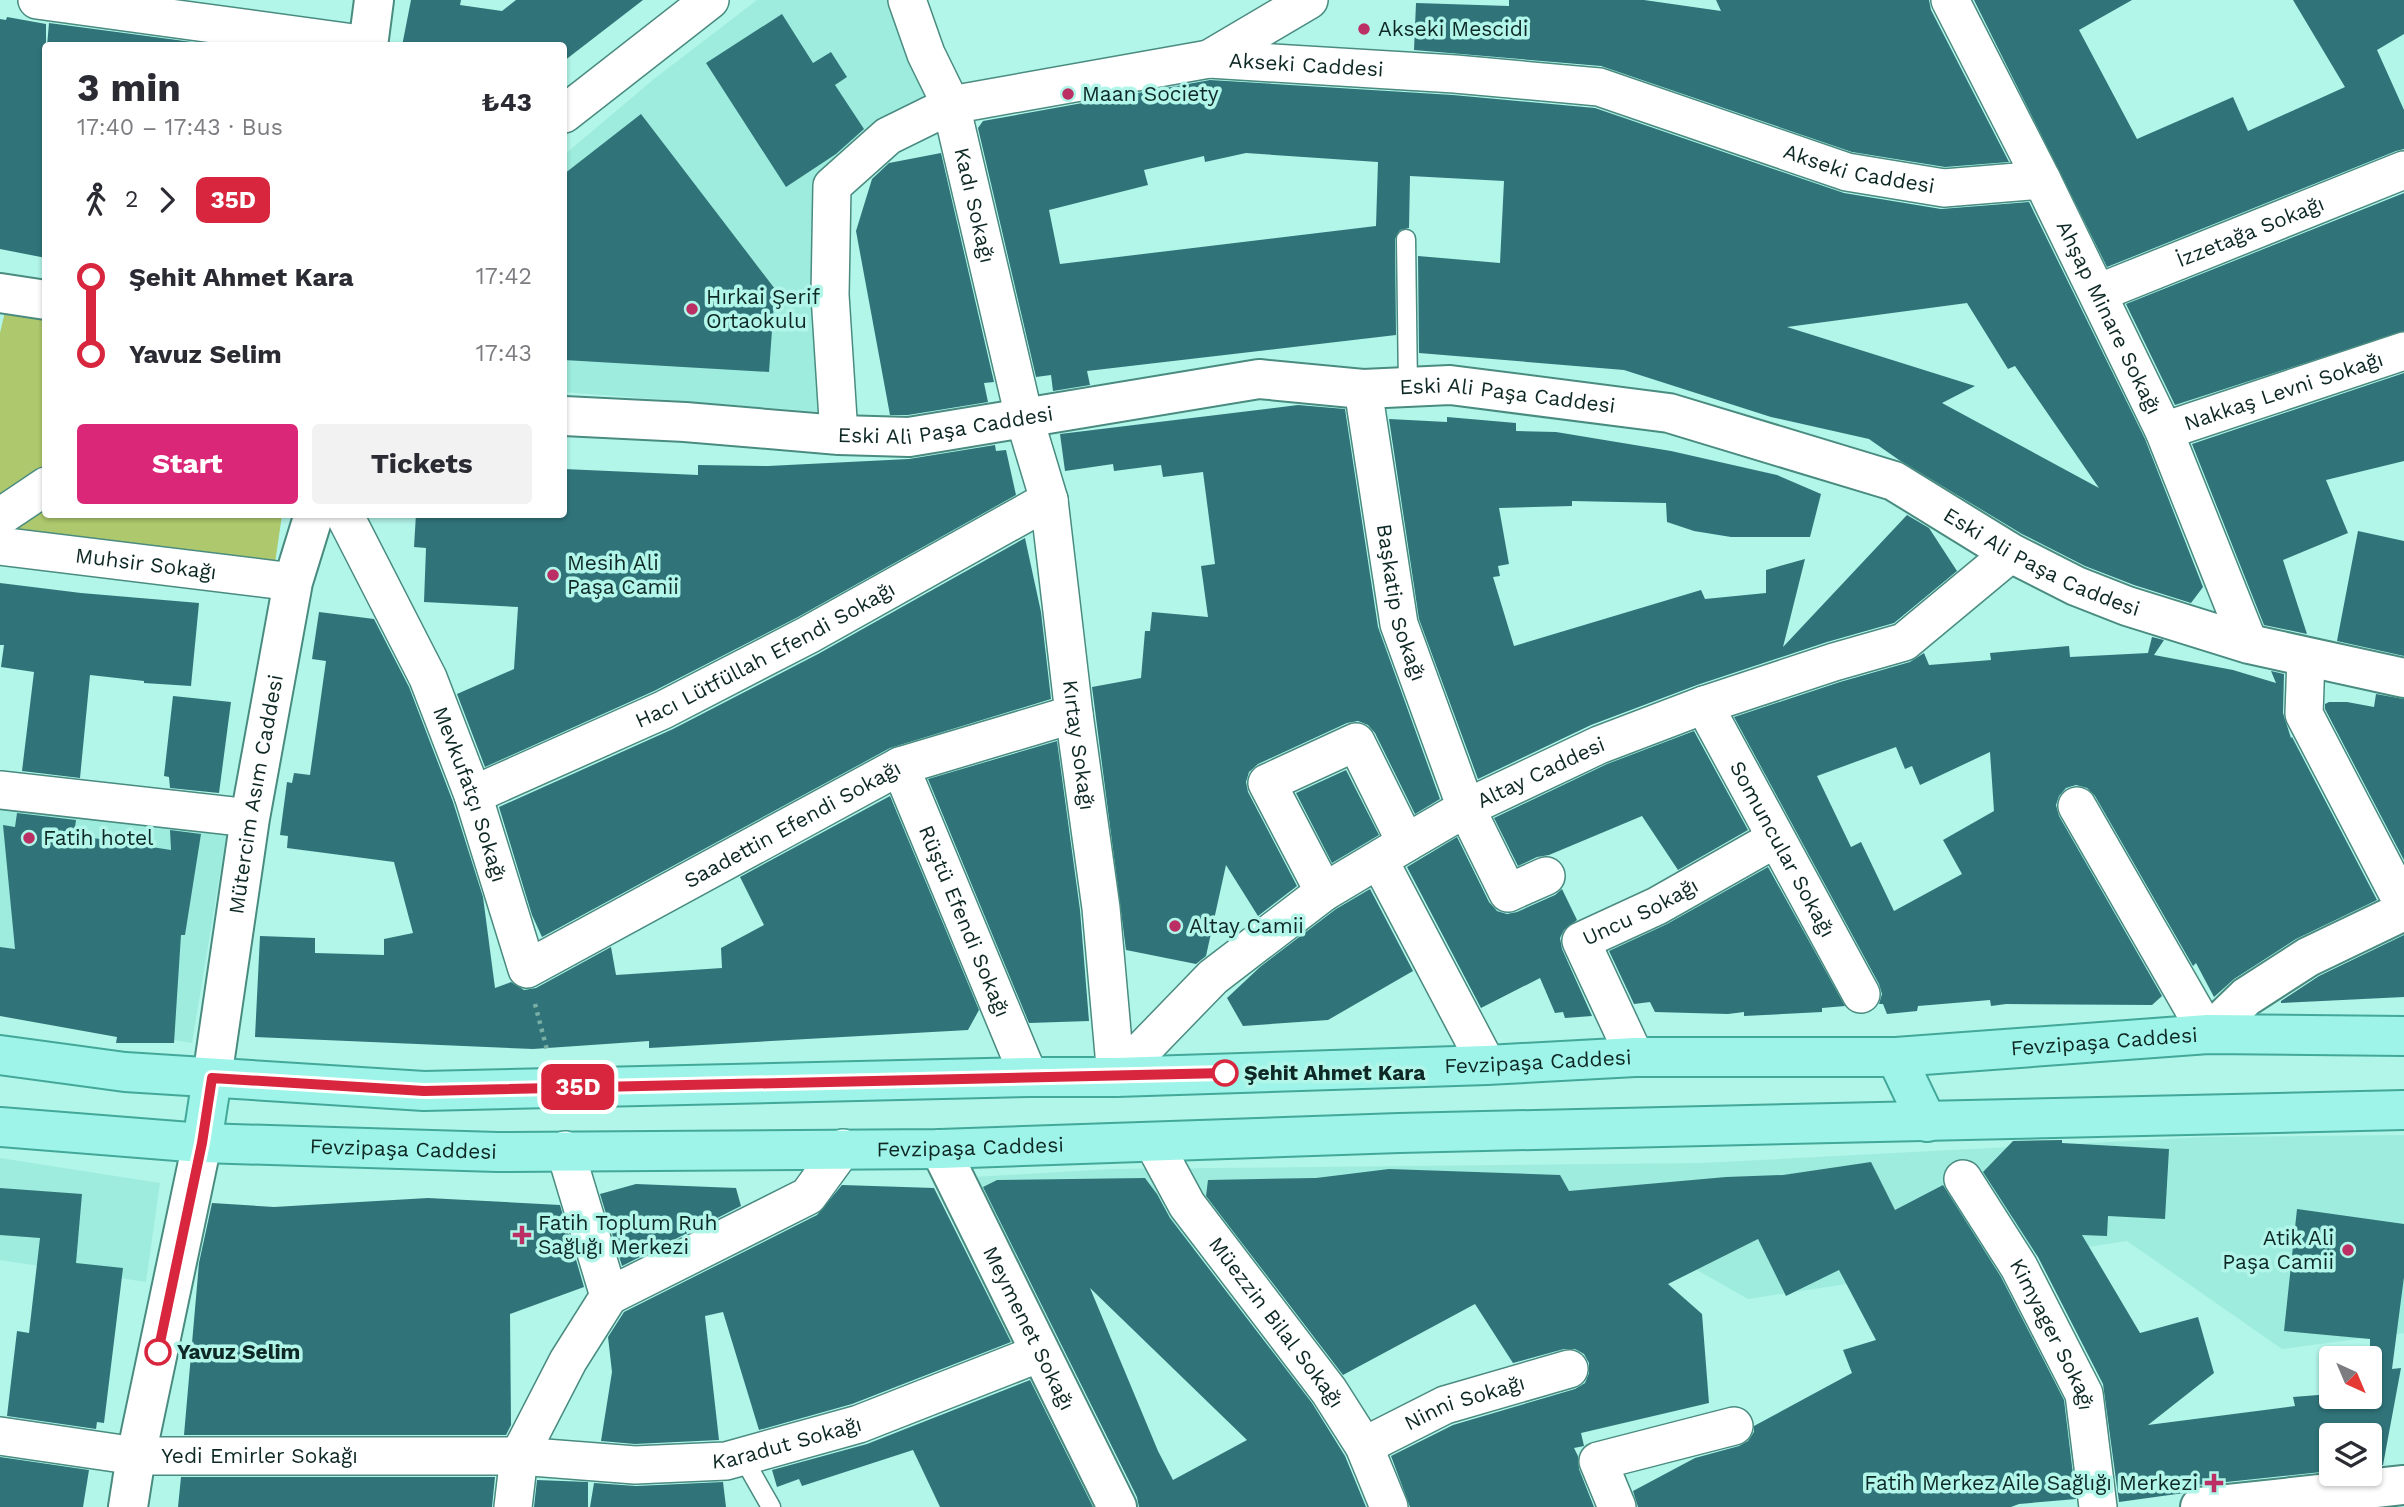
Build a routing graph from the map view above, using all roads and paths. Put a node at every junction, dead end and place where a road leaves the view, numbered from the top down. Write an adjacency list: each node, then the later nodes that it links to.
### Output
1 (37, 0): 7 (street)
2 (374, 0): 8 (street)
3 (710, 0): 11 (street)
4 (907, 0): 10 (street, Kadı Sokağı)
5 (1309, 0): 9 (street)
6 (1950, 0): 13 (street, Ahşap Minare Sokağı)
7 (346, 42)
8 (368, 42)
9 (1209, 59): 10 (street, Akseki Caddesi); 13 (street, Akseki Caddesi)
10 (951, 105): 22 (street, Kadı Sokağı); 24 (street, Akseki Caddesi)
11 (567, 112)
12 (2404, 170): 16 (street, İzzetağa Sokağı)
13 (2042, 180): 16 (street, Ahşap Minare Sokağı)
14 (1406, 239): 19 (lane)
15 (0, 293): 17 (street)
16 (2098, 293): 23 (street, Ahşap Minare Sokağı)
17 (42, 299)
18 (2404, 351): 23 (street, Nakkaş Levni Sokağı)
19 (1408, 387): 20 (street, Eski Ali Paşa Caddesi); 31 (street, Eski Ali Paşa Caddesi)
20 (1363, 389): 22 (street, Eski Ali Paşa Caddesi); 42 (street, Başkatip Sokağı)
21 (567, 416): 24 (street, Eski Ali Paşa Caddesi)
22 (1024, 417): 24 (street, Eski Ali Paşa Caddesi); 26 (street, Kırtay Sokağı)
23 (2164, 431): 33 (street, Ahşap Minare Sokağı)
24 (839, 435)
25 (42, 489): 27 (street)
26 (1049, 500): 37 (street, Kırtay Sokağı); 40 (street, Hacı Lütfüllah Efendi Sokağı)
27 (0, 517)
28 (313, 518): 32 (street, Mütercim Asım Caddesi)
29 (346, 518): 40 (street, Mevkufatçı Sokağı)
30 (0, 546): 32 (street, Muhsir Sokağı)
31 (2011, 552): 33 (street, Eski Ali Paşa Caddesi); 36 (street, Altay Caddesi)
32 (293, 582): 43 (street, Mütercim Asım Caddesi)
33 (2249, 644): 34 (street, Eski Ali Paşa Caddesi)
34 (2306, 657): 35 (street, Eski Ali Paşa Caddesi); 48 (street)
35 (2404, 678)
36 (1704, 705): 42 (street, Altay Caddesi); 44 (street, Somuncular Sokağı)
37 (1074, 714): 38 (street, Saadettin Efendi Sokağı); 59 (street, Kırtay Sokağı)
38 (900, 766): 50 (street, Saadettin Efendi Sokağı); 58 (street, Rüştü Efendi Sokağı)
39 (0, 790): 43 (street)
40 (473, 794): 50 (street, Mevkufatçı Sokağı)
41 (2077, 806): 52 (street)
42 (1466, 808): 45 (street, Altay Caddesi); 46 (street, Başkatip Sokağı)
43 (250, 818): 60 (street, Mütercim Asım Caddesi)
44 (1775, 839): 51 (street, Somuncular Sokağı); 55 (street, Uncu Sokağı)
45 (1393, 851): 47 (street, Altay Caddesi); 47 (street); 57 (street)
46 (1546, 876)
47 (1324, 892): 59 (street, Altay Caddesi)
48 (2404, 897)
49 (2404, 911): 52 (street)
50 (527, 969): 61 (path)
51 (1861, 994)
52 (2208, 1034): 53 (main road, Fevzipaşa Caddesi); 56 (main road, Fevzipaşa Caddesi)
53 (2404, 1036)
54 (0, 1055): 60 (main road, Fevzipaşa Caddesi)
55 (1635, 1057): 56 (main road, Fevzipaşa Caddesi); 57 (main road, Fevzipaşa Caddesi)
56 (1896, 1057): 63 (main road)
57 (1487, 1065): 59 (main road, Fevzipaşa Caddesi)
58 (1029, 1077): 59 (main road, Fevzipaşa Caddesi); 61 (main road, Fevzipaşa Caddesi)
59 (1116, 1077)
60 (212, 1078): 61 (main road, Fevzipaşa Caddesi); 66 (main road)
61 (556, 1088)
62 (2404, 1110): 63 (main road, Fevzipaşa Caddesi)
63 (1927, 1122): 65 (main road, Fevzipaşa Caddesi)
64 (0, 1127): 66 (main road, Fevzipaşa Caddesi)
65 (1153, 1142): 68 (main road, Fevzipaşa Caddesi); 76 (street, Müezzin Bilal Sokağı)
66 (202, 1143): 69 (main road, Fevzipaşa Caddesi); 78 (street)
67 (843, 1148): 68 (main road, Fevzipaşa Caddesi); 69 (main road, Fevzipaşa Caddesi); 71 (street)
68 (940, 1149): 72 (street, Meymenet Sokağı)
69 (565, 1150): 71 (street)
70 (1964, 1179): 87 (street, Kimyager Sokağı)
71 (608, 1296): 77 (street)
72 (1040, 1353): 79 (street, Karadut Sokağı); 84 (street, Meymenet Sokağı)
73 (1569, 1369): 76 (street, Ninni Sokağı)
74 (1734, 1426): 86 (street)
75 (0, 1436): 78 (street, Yedi Emirler Sokağı)
76 (1364, 1446): 85 (street, Müezzin Bilal Sokağı)
77 (519, 1455): 78 (street, Yedi Emirler Sokağı); 79 (street, Karadut Sokağı); 82 (street)
78 (136, 1456): 81 (street)
79 (742, 1457): 83 (lane)
80 (2404, 1484): 88 (street)
81 (128, 1507)
82 (513, 1507)
83 (771, 1507)
84 (1117, 1507)
85 (1389, 1507)
86 (1617, 1507)
87 (2098, 1507)
88 (2200, 1507)

